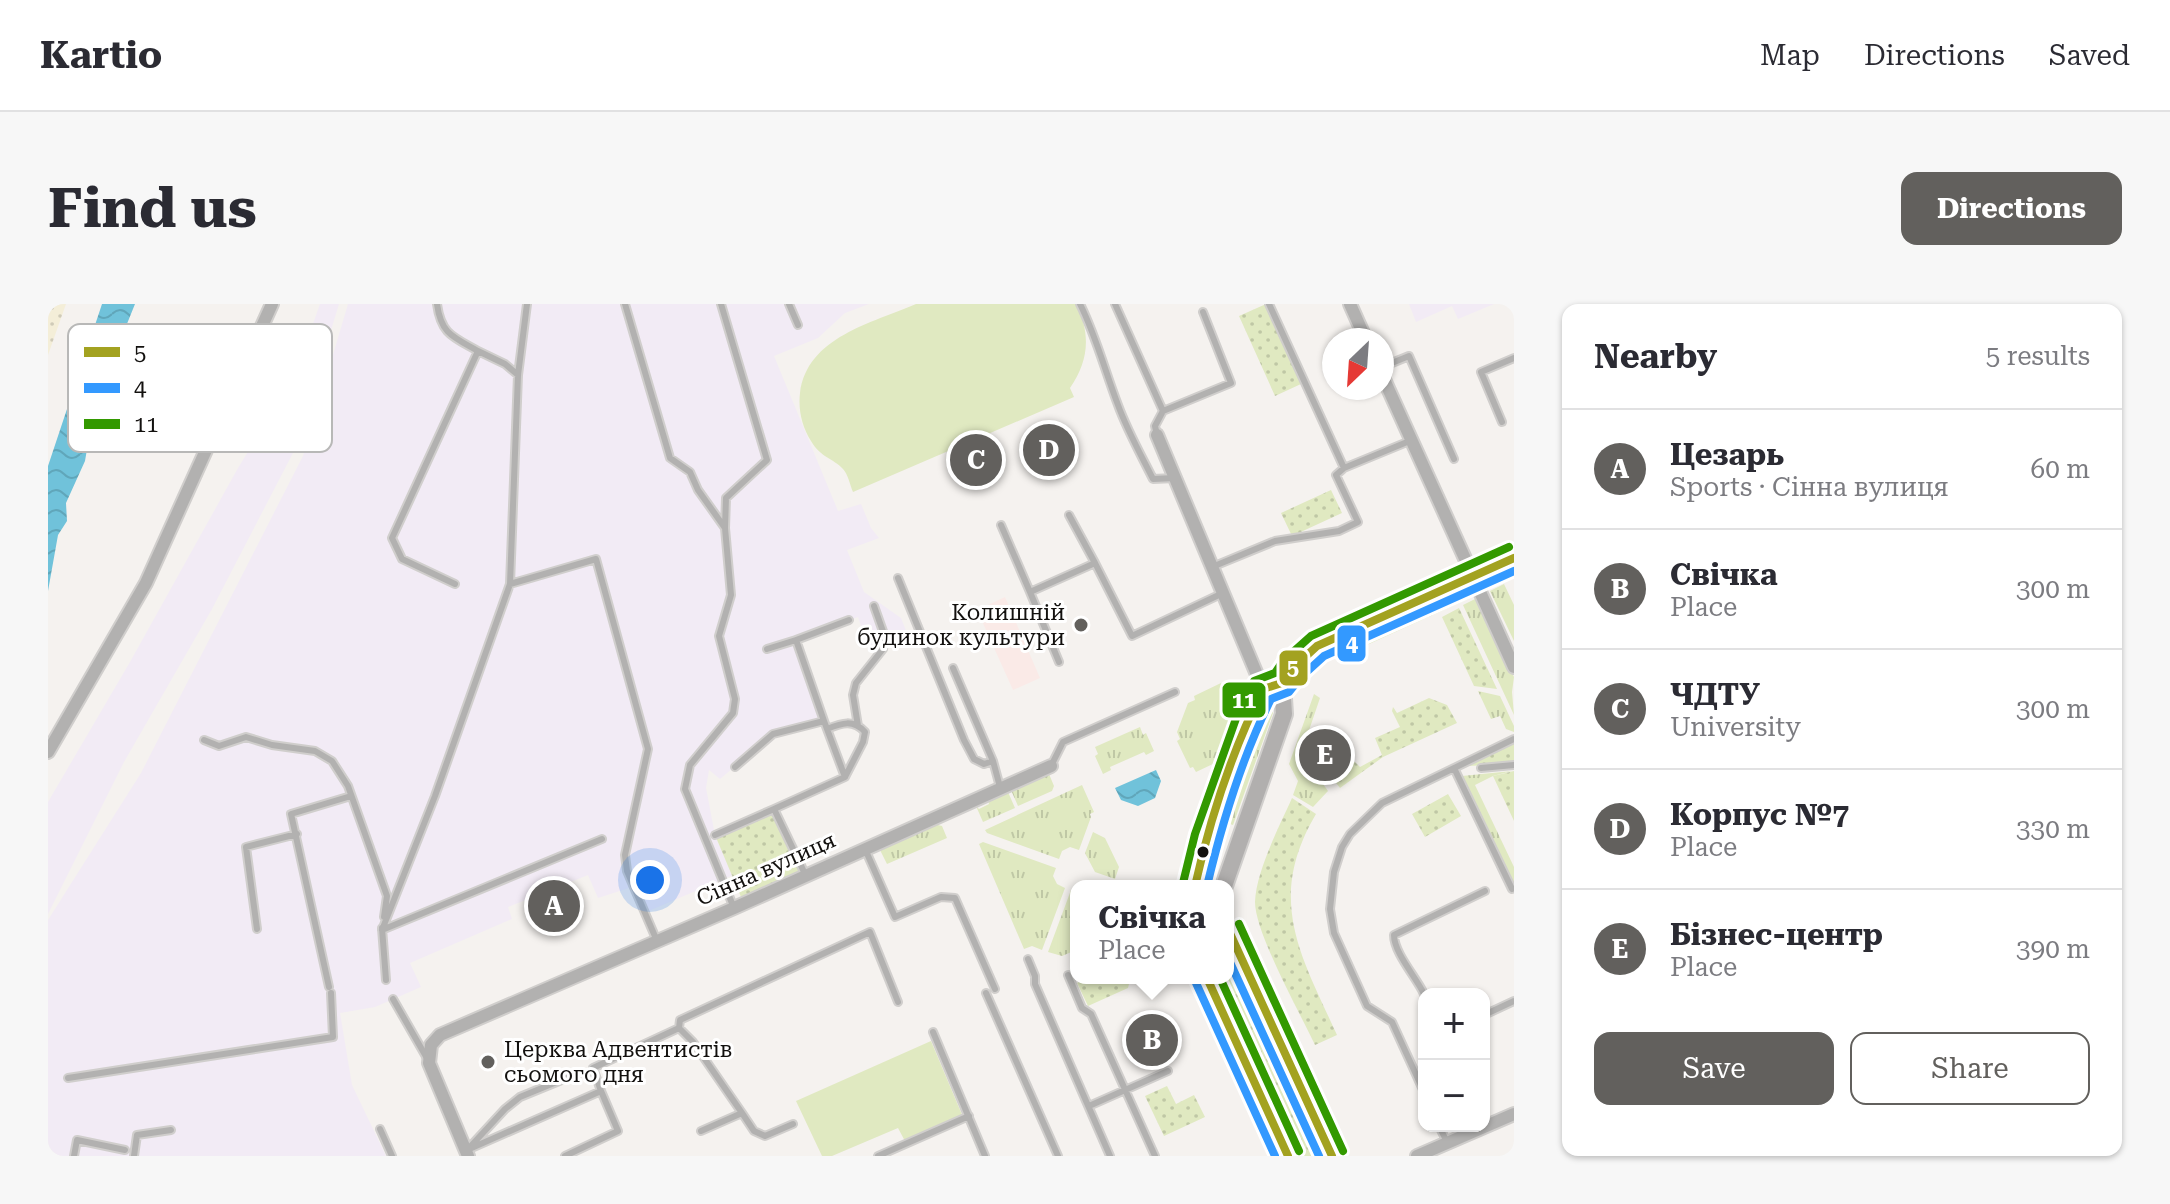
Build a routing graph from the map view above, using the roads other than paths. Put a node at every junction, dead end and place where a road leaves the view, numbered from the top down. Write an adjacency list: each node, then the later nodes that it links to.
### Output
1 (272, 304): 12 (street)
2 (437, 304): 15 (lane)
3 (527, 304): 18 (lane)
4 (625, 304): 30 (lane)
5 (721, 304): 30 (lane)
6 (789, 304): 13 (lane)
7 (1080, 304): 27 (lane)
8 (1115, 304): 20 (lane)
9 (1269, 304): 26 (lane)
10 (1350, 304): 14 (street)
11 (1203, 312): 20 (lane)
12 (263, 324)
13 (798, 325)
14 (1361, 328)
15 (478, 351): 18 (lane); 36 (lane)
16 (1514, 358): 21 (lane)
17 (1394, 362): 25 (lane)
18 (518, 375): 37 (lane)
19 (1394, 400): 23 (street)
20 (1163, 411): 22 (lane)
21 (1502, 422)
22 (1157, 435): 27 (street)
23 (1412, 440): 26 (lane); 34 (street)
24 (205, 452): 55 (street)
25 (1454, 459)
26 (1344, 468): 33 (lane)
27 (1175, 478): 33 (street)
28 (1069, 515): 32 (lane)
29 (1001, 525): 38 (lane)
30 (725, 528): 75 (lane)
31 (1514, 558): 34 (main road)
32 (1095, 563): 38 (lane); 39 (lane)
33 (1212, 567): 39 (street)
34 (1473, 576): 45 (street); 47 (main road)
35 (898, 578): 56 (lane)
36 (455, 584)
37 (510, 584): 77 (lane); 78 (lane)
38 (1030, 592): 44 (lane)
39 (1223, 593): 48 (street)
40 (874, 606): 51 (lane)
41 (849, 620): 42 (lane)
42 (796, 640): 43 (lane); 50 (lane)
43 (767, 649)
44 (1059, 662)
45 (1514, 667)
46 (953, 668): 56 (lane)
47 (1282, 683): 48 (main road); 72 (main road)
48 (1263, 689): 71 (main road)
49 (1175, 692): 58 (lane)
50 (824, 721): 52 (lane); 59 (lane)
51 (858, 726): 52 (lane); 62 (lane)
52 (827, 729): 62 (lane)
53 (1514, 739): 60 (lane)
54 (204, 740): 64 (lane)
55 (48, 752)
56 (993, 761): 63 (lane)
57 (1514, 765): 61 (lane)
58 (1051, 766): 63 (street, Сінна вулиця)
59 (735, 767)
60 (1454, 768): 73 (lane); 99 (lane)
61 (1481, 768)
62 (845, 777): 65 (lane)
63 (1000, 787): 69 (street, Сінна вулиця)
64 (351, 796): 66 (lane); 77 (lane)
65 (774, 809): 67 (lane); 70 (lane)
66 (297, 834): 76 (lane); 98 (lane)
67 (715, 835)
68 (602, 839): 77 (lane)
69 (865, 849): 70 (street, Сінна вулиця); 87 (lane)
70 (806, 876): 75 (street, Сінна вулиця)
71 (1196, 880)
72 (1226, 880)
73 (1512, 889)
74 (1485, 891): 86 (lane)
75 (734, 908): 78 (street, Сінна вулиця)
76 (257, 929)
77 (382, 930): 82 (lane)
78 (657, 941): 95 (street, Сінна вулиця)
79 (1234, 942): 126 (main road)
80 (1028, 959): 102 (lane)
81 (1068, 975): 83 (lane)
82 (386, 980)
83 (1070, 980)
84 (1072, 984): 100 (lane)
85 (1210, 984): 125 (main road)
86 (1421, 988)
87 (995, 989)
88 (986, 993): 122 (lane)
89 (393, 999): 95 (lane)
90 (1514, 1001): 92 (lane)
91 (898, 1002): 93 (lane)
92 (1490, 1012)
93 (679, 1028): 101 (lane); 103 (lane)
94 (933, 1032): 105 (lane)
95 (429, 1063): 115 (street)
96 (1168, 1071): 100 (lane)
97 (581, 1072): 115 (lane)
98 (68, 1078)
99 (1418, 1079)
100 (1124, 1090): 102 (lane); 124 (lane)
101 (601, 1091): 115 (lane); 119 (lane)
102 (1089, 1106): 123 (lane)
103 (742, 1113): 107 (lane); 110 (lane)
104 (1514, 1114): 106 (street)
105 (969, 1116): 120 (lane); 121 (lane)
106 (1490, 1123)
107 (793, 1124)
108 (380, 1129): 118 (lane)
109 (171, 1130): 117 (lane)
110 (701, 1131)
111 (1442, 1132): 113 (lane)
112 (1470, 1132): 113 (street)
113 (1447, 1142): 127 (street)
114 (125, 1150): 116 (lane)
115 (467, 1153)
116 (74, 1156)
117 (134, 1156)
118 (392, 1156)
119 (565, 1156)
120 (878, 1156)
121 (985, 1156)
122 (1058, 1156)
123 (1110, 1156)
124 (1155, 1156)
125 (1288, 1156)
126 (1332, 1156)
127 (1417, 1156)

